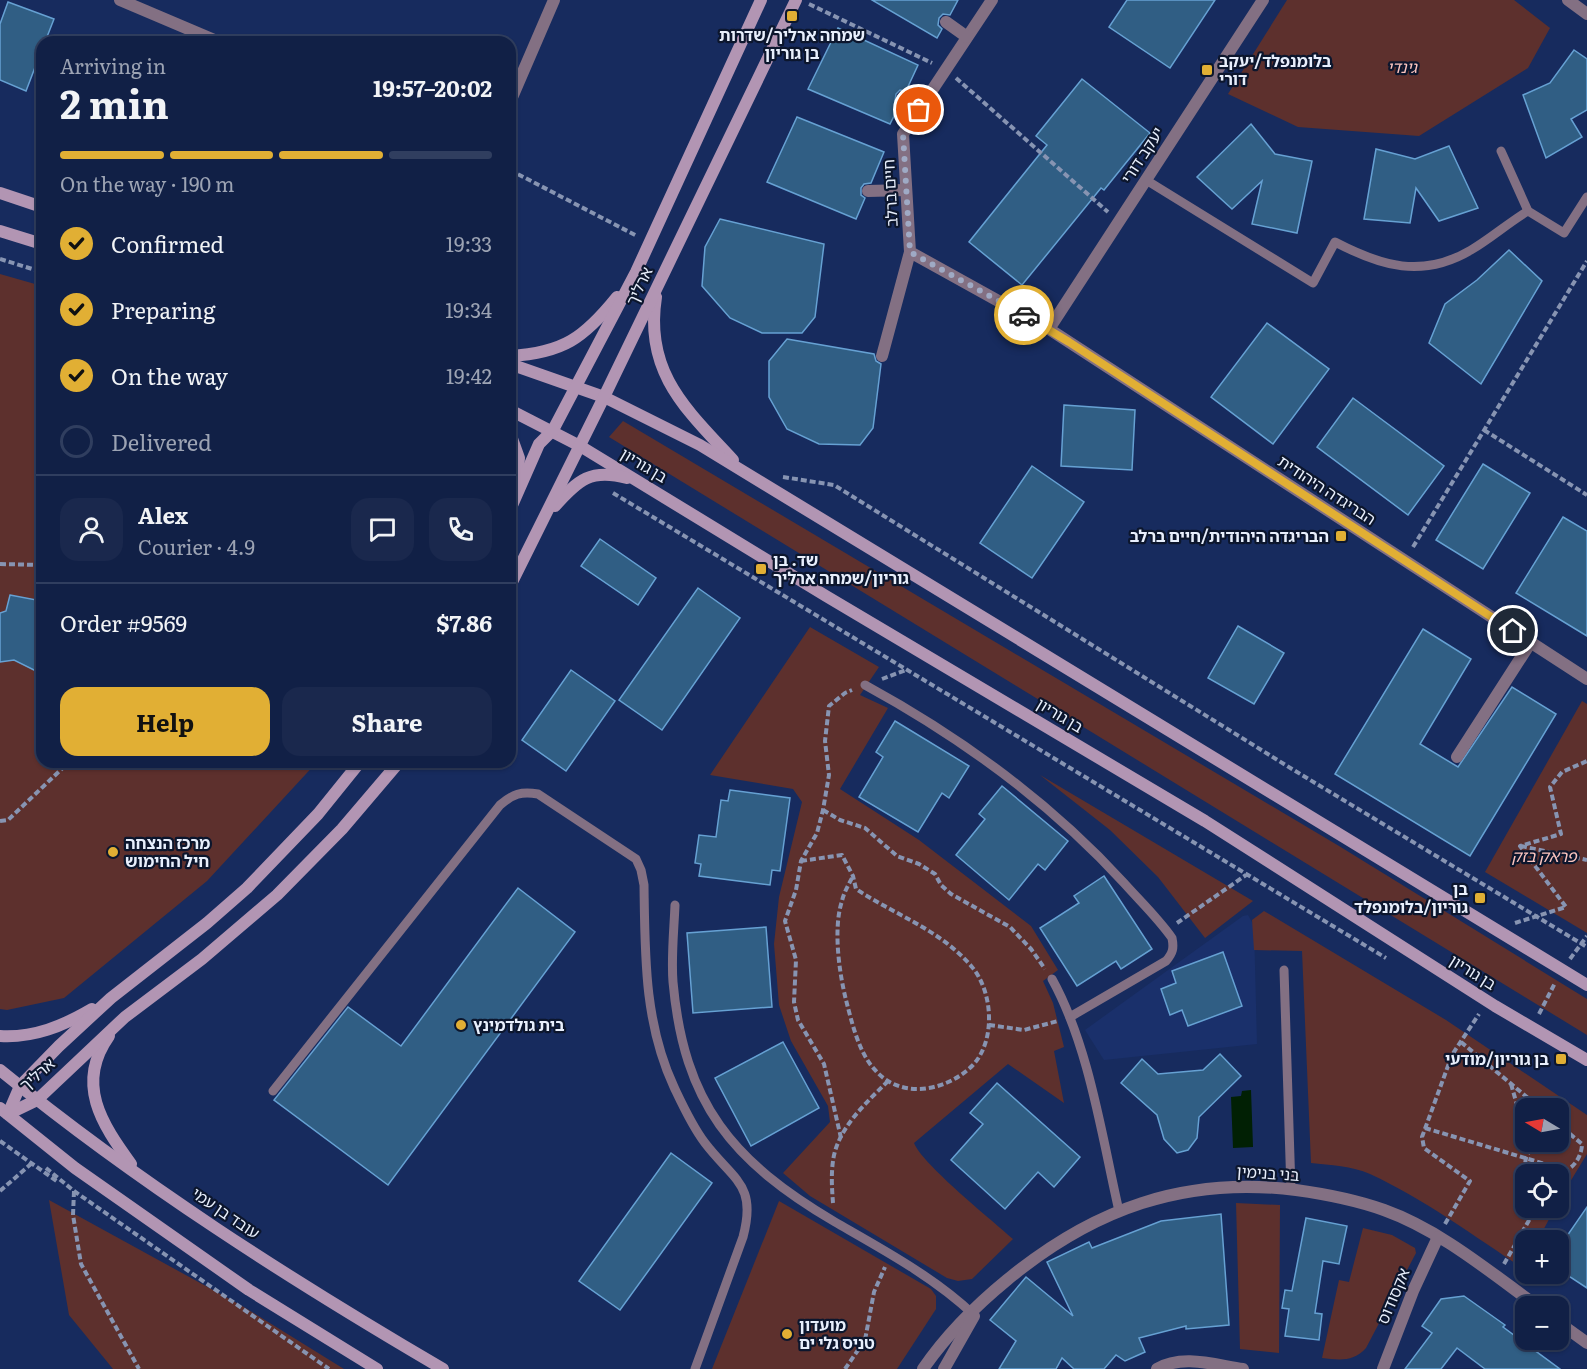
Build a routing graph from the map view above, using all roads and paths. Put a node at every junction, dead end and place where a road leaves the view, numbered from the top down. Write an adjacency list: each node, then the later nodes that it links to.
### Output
1 (120, 0): 11 (street)
2 (554, 0): 14 (street)
3 (761, 0): 29 (street, ארליך)
4 (796, 0): 35 (street, ארליך)
5 (800, 0): 13 (path)
6 (992, 0): 12 (street, חיים ברלב)
7 (1263, 0): 19 (street, יעקב דורי)
8 (1568, 0): 9 (street)
9 (1587, 14)
10 (946, 22): 12 (street)
11 (205, 36)
12 (967, 37): 13 (street, חיים ברלב)
13 (946, 69): 16 (street, חיים ברלב); 26 (path)
14 (516, 88)
15 (903, 98): 16 (street)
16 (919, 110): 20 (street, חיים ברלב)
17 (1501, 151): 25 (lane)
18 (516, 173): 29 (path)
19 (1146, 180): 25 (lane); 26 (street, יעקב דורי)
20 (906, 190): 21 (street); 30 (street, חיים ברלב)
21 (868, 192)
22 (0, 193): 24 (street)
23 (1587, 197): 25 (lane)
24 (36, 205)
25 (1528, 212)
26 (1119, 222): 36 (street, יעקב דורי)
27 (0, 231): 28 (street)
28 (36, 242)
29 (650, 243): 34 (street, ארליך)
30 (910, 252): 36 (street); 38 (street, חיים ברלב)
31 (0, 259): 33 (path)
32 (1587, 261): 44 (path)
33 (36, 270)
34 (636, 272): 37 (street); 40 (street, ארליך)
35 (658, 284): 41 (street, ארליך); 47 (street)
36 (1049, 329): 55 (street, הבריגדה היהודית)
37 (516, 355)
38 (882, 356)
39 (516, 366): 40 (street)
40 (575, 386): 41 (street); 43 (street, ארליך)
41 (604, 397): 45 (street, ארליך); 47 (street)
42 (516, 413): 43 (street, בן גוריון)
43 (553, 430): 45 (street, בן גוריון); 53 (street, ארליך)
44 (1484, 430): 52 (path); 55 (path)
45 (580, 446): 51 (street, בן גוריון); 54 (street, ארליך)
46 (516, 450): 50 (street)
47 (742, 470): 77 (street)
48 (777, 476): 76 (path)
49 (587, 477): 51 (street); 54 (street); 60 (path)
50 (516, 478)
51 (640, 482): 94 (street, בן גוריון)
52 (1587, 495)
53 (516, 496)
54 (542, 521): 58 (street, ארליך)
55 (1405, 561): 59 (street, הבריגדה היהודית)
56 (0, 564): 57 (path)
57 (36, 565)
58 (516, 574)
59 (1531, 642): 61 (street, הבריגדה היהודית); 63 (street)
60 (906, 670): 62 (path); 73 (path)
61 (1587, 679)
62 (866, 685): 68 (path); 78 (lane)
63 (1457, 758)
64 (1587, 761): 70 (path)
65 (63, 768): 69 (path)
66 (355, 768): 87 (street, ארליך)
67 (394, 768): 92 (street, ארליך)
68 (823, 810): 71 (path); 85 (path)
69 (0, 821)
70 (1520, 846): 72 (path); 76 (path)
71 (801, 861): 74 (path); 109 (path)
72 (1587, 861)
73 (1246, 875): 78 (path); 82 (path)
74 (853, 876): 93 (path); 99 (path)
75 (675, 905): 123 (lane)
76 (1537, 916): 77 (path); 80 (path)
77 (1495, 929): 83 (street)
78 (1167, 931): 90 (lane)
79 (1587, 936): 80 (path)
80 (1581, 944): 81 (path); 83 (path)
81 (1587, 947)
82 (1388, 959)
83 (1562, 969): 86 (street); 94 (path)
84 (1284, 970): 118 (lane)
85 (1052, 979): 90 (lane)
86 (1587, 985)
87 (111, 998): 95 (street); 101 (street, ארליך)
88 (1470, 1007): 89 (path)
89 (1480, 1013): 91 (path); 96 (path)
90 (1070, 1017): 93 (path); 121 (lane)
91 (1489, 1019)
92 (120, 1021): 104 (street, ארליך); 117 (street)
93 (989, 1025): 99 (path)
94 (1532, 1027): 97 (street, בן גוריון)
95 (0, 1036)
96 (1461, 1042): 100 (path); 107 (path)
97 (1587, 1059)
98 (0, 1070): 101 (street, עובד בן עמי)
99 (888, 1082): 109 (path)
100 (1510, 1084): 103 (path); 105 (path)
101 (20, 1086): 104 (street, עובד בן עמי); 106 (street, ארליך)
102 (273, 1091): 135 (lane)
103 (1528, 1098)
104 (37, 1100): 106 (street, ארליך); 117 (street, עובד בן עמי)
105 (1515, 1102)
106 (4, 1111): 116 (street)
107 (1425, 1128): 113 (path); 124 (path)
108 (1569, 1133): 113 (path)
109 (841, 1138): 123 (path)
110 (0, 1141): 114 (path)
111 (1530, 1152): 113 (path)
112 (33, 1157): 120 (path)
113 (1527, 1158): 115 (path)
114 (31, 1164): 119 (path); 120 (path)
115 (1526, 1164)
116 (75, 1167): 120 (path); 133 (street)
117 (137, 1173): 134 (street, עובד בן עמי)
118 (1291, 1190): 121 (street, בני בנימין); 124 (street, בני בנימין)
119 (0, 1191)
120 (74, 1191): 131 (path); 132 (path)
121 (1119, 1211): 128 (street, בני בנימין)
122 (1530, 1218): 126 (path)
123 (834, 1221): 125 (lane)
124 (1438, 1237): 126 (street, בני בנימין); 141 (street, אקסודוס)
125 (891, 1256): 128 (lane); 136 (path)
126 (1497, 1277): 127 (street, בני בנימין)
127 (1523, 1296)
128 (972, 1313): 137 (street, בני בנימין); 138 (street, בני בנימין)
129 (1569, 1330): 130 (street)
130 (1587, 1343)
131 (140, 1369)
132 (329, 1369)
133 (377, 1369)
134 (444, 1369)
135 (695, 1369)
136 (845, 1369)
137 (923, 1369)
138 (944, 1369)
139 (1157, 1369): 140 (street)
140 (1243, 1369)
141 (1383, 1369)

